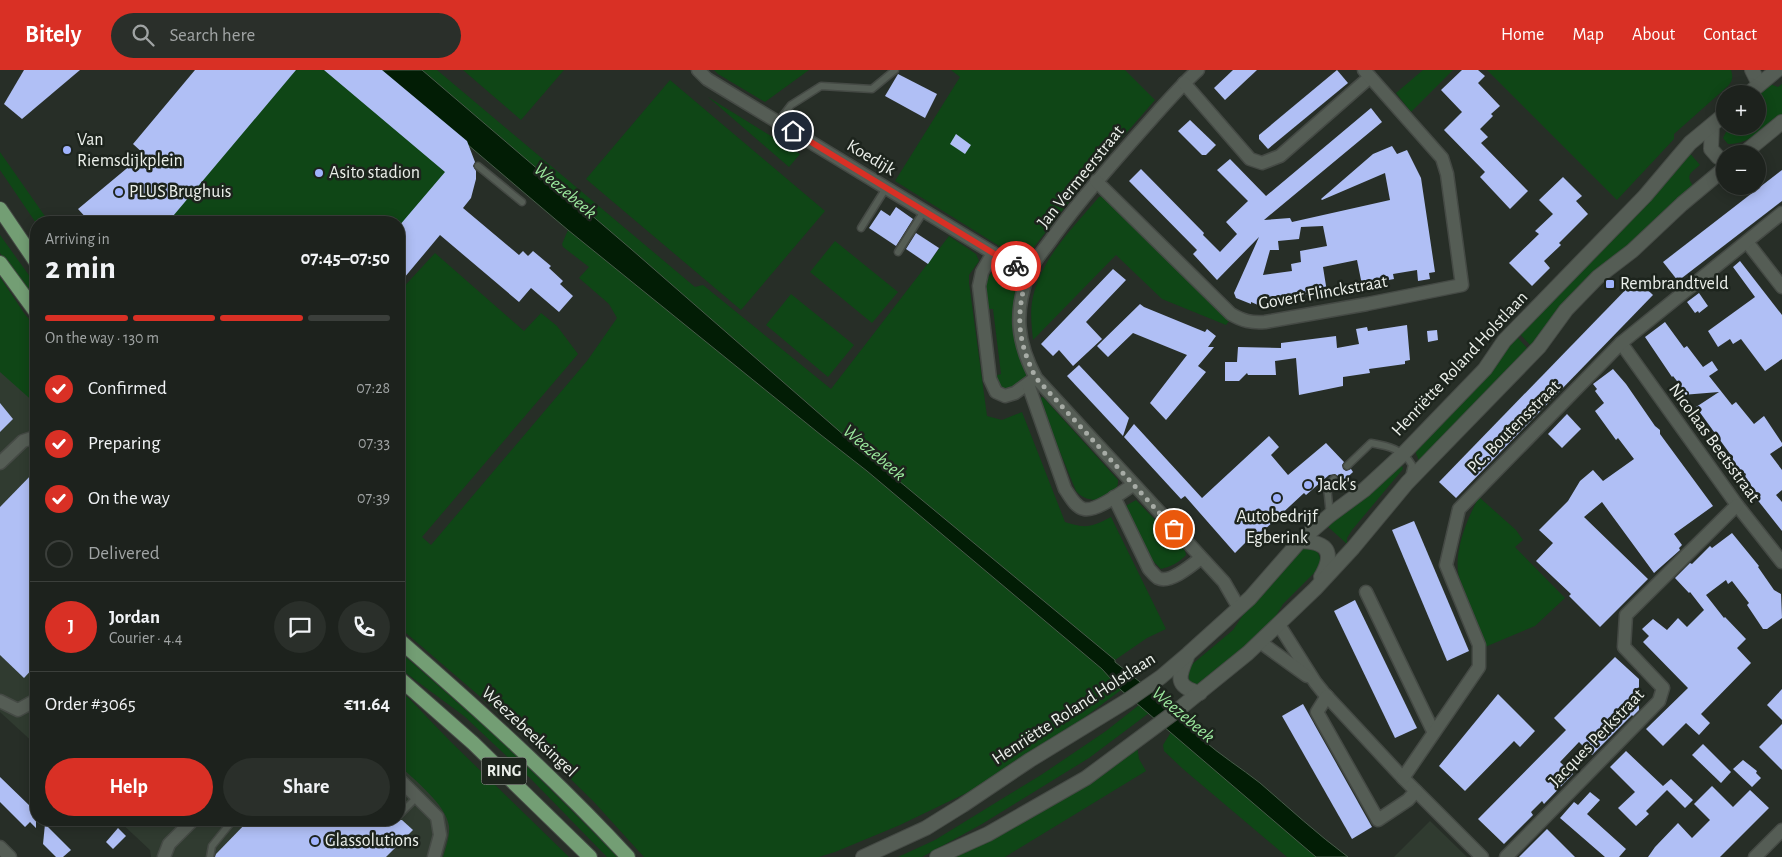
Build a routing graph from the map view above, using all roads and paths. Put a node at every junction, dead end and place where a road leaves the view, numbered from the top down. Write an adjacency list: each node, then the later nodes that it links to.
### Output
1 (698, 70): 10 (street, Koedijk)
2 (895, 70): 10 (lane)
3 (1198, 70): 7 (street, Jan Vermeerstraat)
4 (1752, 70): 8 (main road)
5 (1777, 70): 9 (main road)
6 (1367, 74): 7 (street); 18 (street, Govert Flinckstraat)
7 (1184, 83): 18 (street, Jan Vermeerstraat)
8 (1754, 85)
9 (1759, 85)
10 (778, 122): 19 (street, Koedijk)
11 (1716, 122): 13 (main road, Henriëtte Roland Holstlaan)
12 (1782, 122): 14 (main road)
13 (1712, 125): 15 (main road); 36 (main road, Henriëtte Roland Holstlaan)
14 (1754, 145)
15 (1716, 155)
16 (478, 166): 20 (lane)
17 (1716, 176): 40 (main road)
18 (1096, 181): 30 (street, Jan Vermeerstraat)
19 (886, 188): 22 (street, Koedijk); 24 (lane)
20 (522, 202)
21 (0, 209): 27 (main road)
22 (924, 211): 26 (lane); 28 (street, Koedijk)
23 (1782, 213): 25 (street, P.C. Boutensstraat)
24 (861, 228)
25 (1747, 242): 31 (street); 33 (street, P.C. Boutensstraat)
26 (898, 252)
27 (30, 253)
28 (993, 253): 30 (street, Koedijk); 34 (street)
29 (0, 262): 32 (main road)
30 (1028, 272): 34 (street, Jan Vermeerstraat)
31 (1782, 287)
32 (30, 304)
33 (1621, 343): 43 (street, Nicolaas Beetsstraat); 63 (street, P.C. Boutensstraat)
34 (1032, 381): 41 (street, Jan Vermeerstraat); 42 (street, Jan Vermeerstraat)
35 (30, 439): 37 (street)
36 (1403, 454): 38 (lane); 40 (lane); 44 (main road, Henriëtte Roland Holstlaan)
37 (0, 463)
38 (1347, 466)
39 (1334, 479): 44 (lane)
40 (1407, 483): 49 (main road)
41 (1133, 485): 42 (street, Jan Vermeerstraat); 46 (street, Jan Vermeerstraat)
42 (1114, 497): 46 (street)
43 (1737, 505): 47 (street, Nicolaas Beetsstraat); 82 (street, Jacques Perkstraat)
44 (1330, 515): 45 (main road, Henriëtte Roland Holstlaan)
45 (1300, 541): 49 (main road); 51 (main road, Henriëtte Roland Holstlaan)
46 (1201, 558): 48 (street, Jan Vermeerstraat)
47 (1782, 562)
48 (1224, 582): 51 (street, Jan Vermeerstraat); 52 (street, Jan Vermeerstraat)
49 (1315, 589): 53 (main road)
50 (1366, 592): 63 (street)
51 (1250, 598): 52 (main road, Henriëtte Roland Holstlaan)
52 (1239, 608): 56 (main road, Henriëtte Roland Holstlaan)
53 (1279, 625): 54 (main road); 57 (street)
54 (1260, 642): 57 (street); 59 (main road)
55 (405, 645): 78 (main road, Weezebeeksingel / RING)
56 (1188, 654): 59 (main road); 79 (main road, Henriëtte Roland Holstlaan)
57 (1315, 682): 60 (street)
58 (405, 683): 77 (main road, RING)
59 (1200, 693): 80 (main road)
60 (1327, 696): 64 (street); 66 (street)
61 (0, 701): 62 (street)
62 (30, 703)
63 (1433, 731): 64 (street, P.C. Boutensstraat)
64 (1403, 778): 66 (street)
65 (405, 785): 67 (street)
66 (1416, 791): 81 (street)
67 (416, 797): 68 (lane); 76 (street)
68 (405, 809)
69 (187, 826): 74 (street)
70 (228, 826): 75 (lane)
71 (1782, 830): 83 (street)
72 (0, 847): 73 (street)
73 (10, 857)
74 (164, 857)
75 (210, 857)
76 (434, 857)
77 (590, 857)
78 (628, 857)
79 (863, 857)
80 (937, 857)
81 (1482, 857)
82 (1506, 857)
83 (1755, 857)

